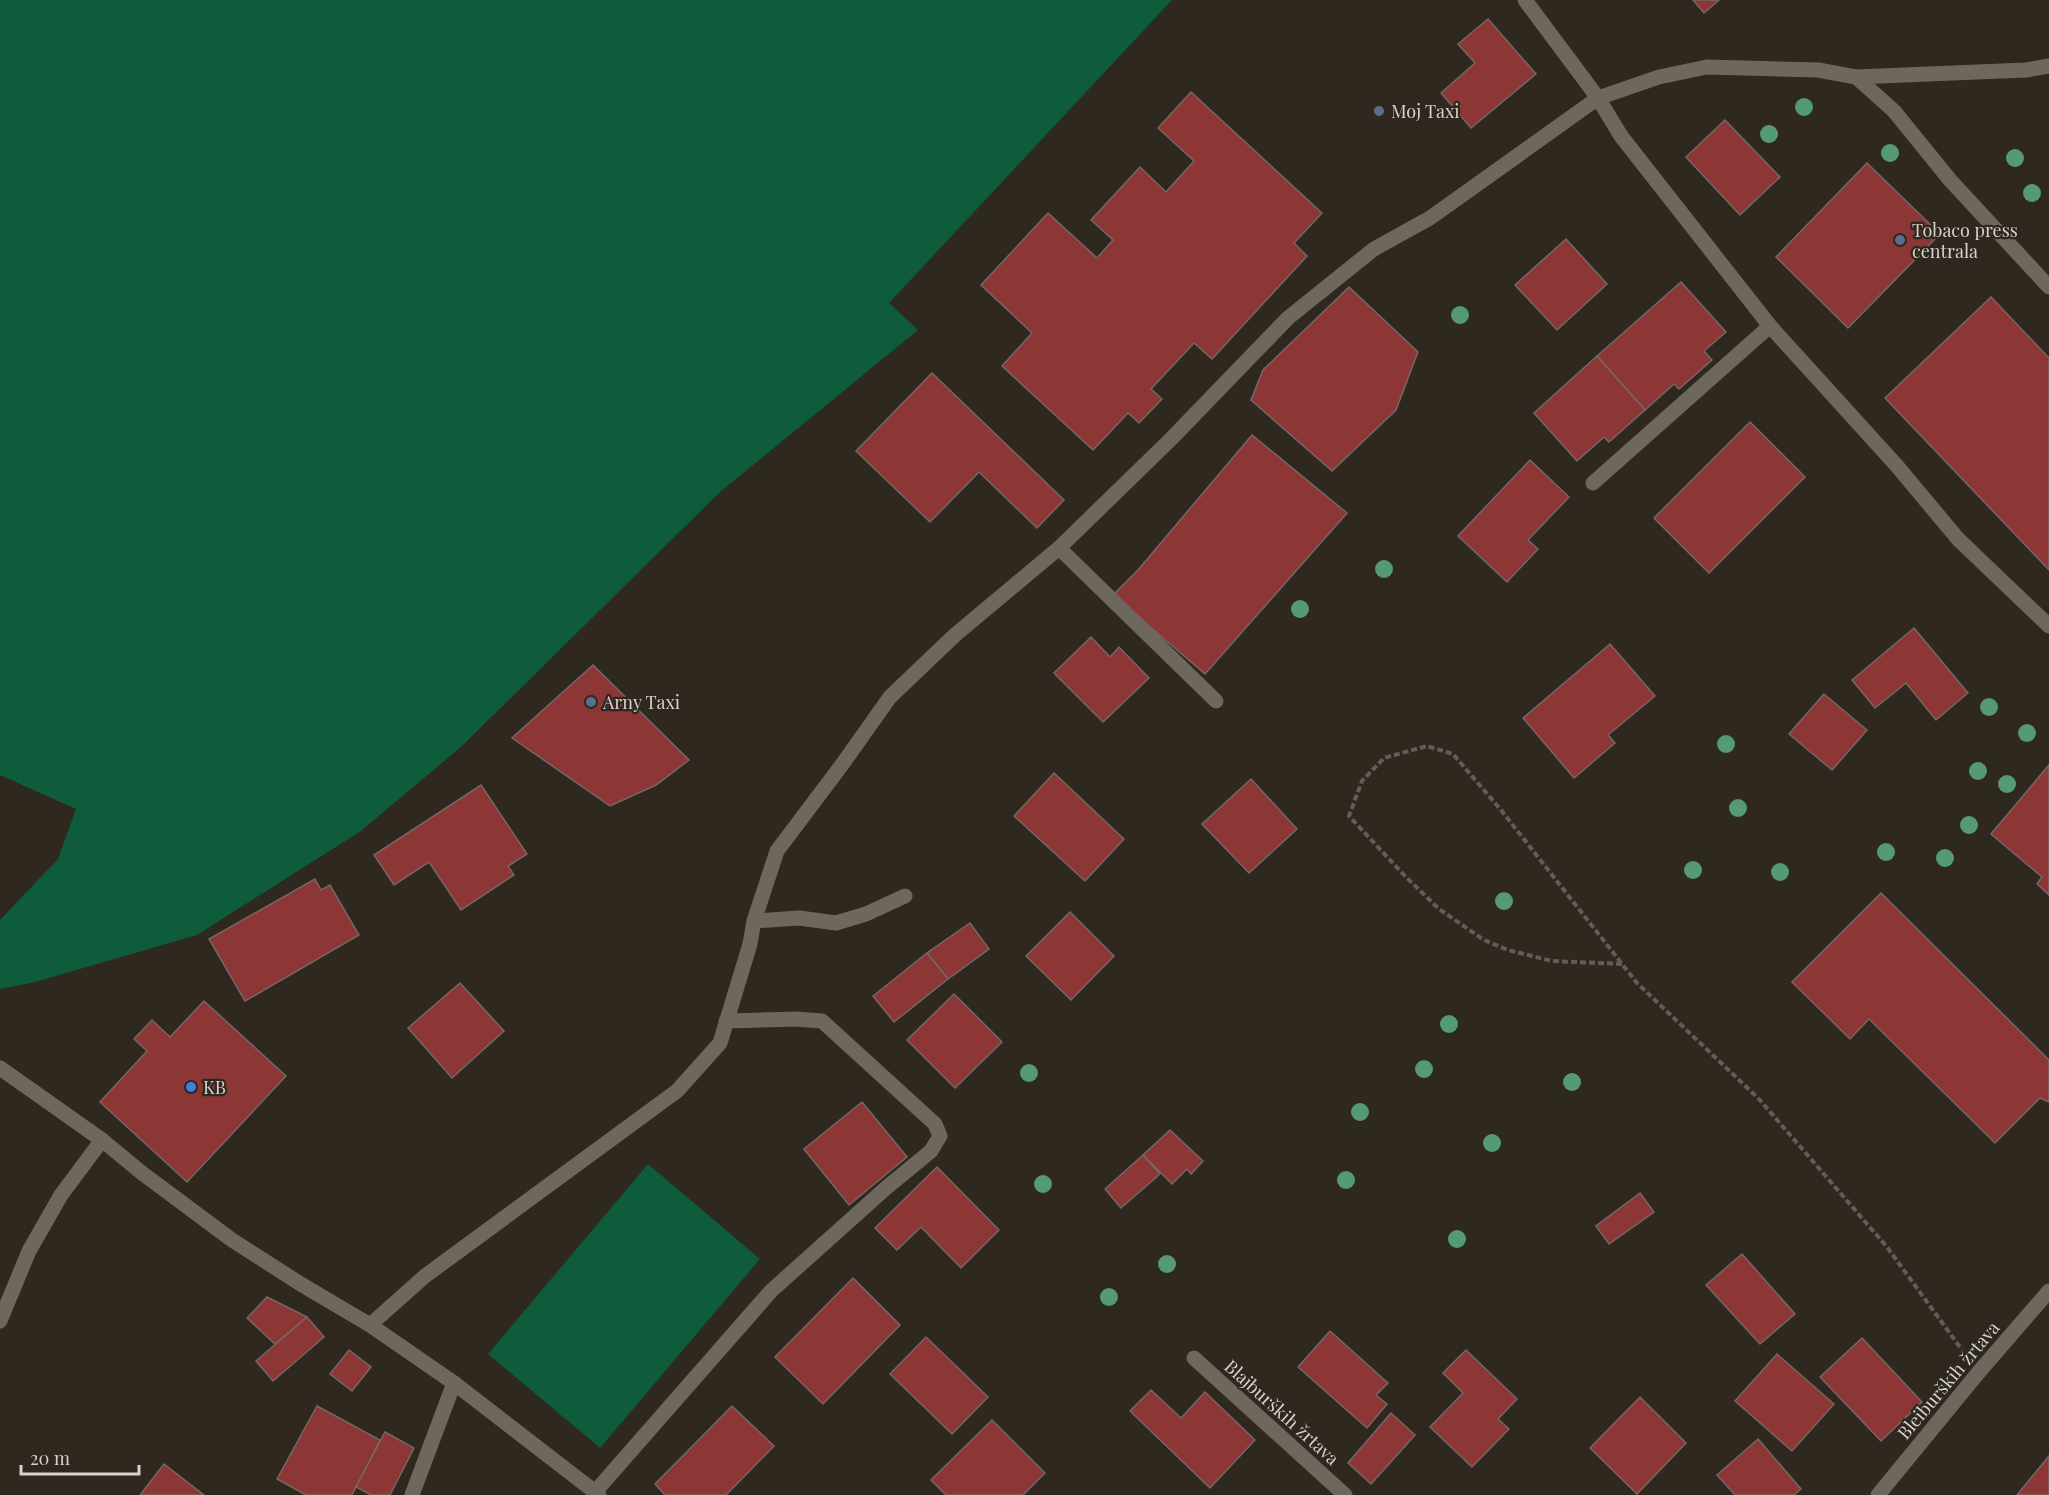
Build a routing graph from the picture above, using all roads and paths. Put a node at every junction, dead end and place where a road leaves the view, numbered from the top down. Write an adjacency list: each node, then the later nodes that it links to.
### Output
1 (1525, 0): 4 (street)
2 (2049, 66): 3 (street)
3 (1856, 77): 4 (street); 5 (street)
4 (1598, 98): 6 (street); 8 (street)
5 (2049, 287)
6 (1770, 326): 7 (street); 9 (street)
7 (1593, 483)
8 (1059, 548): 10 (street); 12 (street)
9 (2049, 626)
10 (1216, 701)
11 (905, 896): 12 (street)
12 (754, 921): 14 (street)
13 (1622, 964): 13 (path); 21 (path)
14 (726, 1021): 19 (street); 23 (street)
15 (0, 1068): 16 (street)
16 (102, 1140): 18 (street); 19 (street)
17 (2049, 1290): 21 (street, Bleiburških žrtava)
18 (0, 1321)
19 (370, 1325): 22 (street)
20 (1194, 1358): 25 (street, Blajburških žrtava)
21 (1978, 1373): 26 (street, Bleiburških žrtava)
22 (454, 1383): 23 (street); 24 (street)
23 (597, 1494)
24 (412, 1495)
25 (1345, 1495)
26 (1878, 1495)

